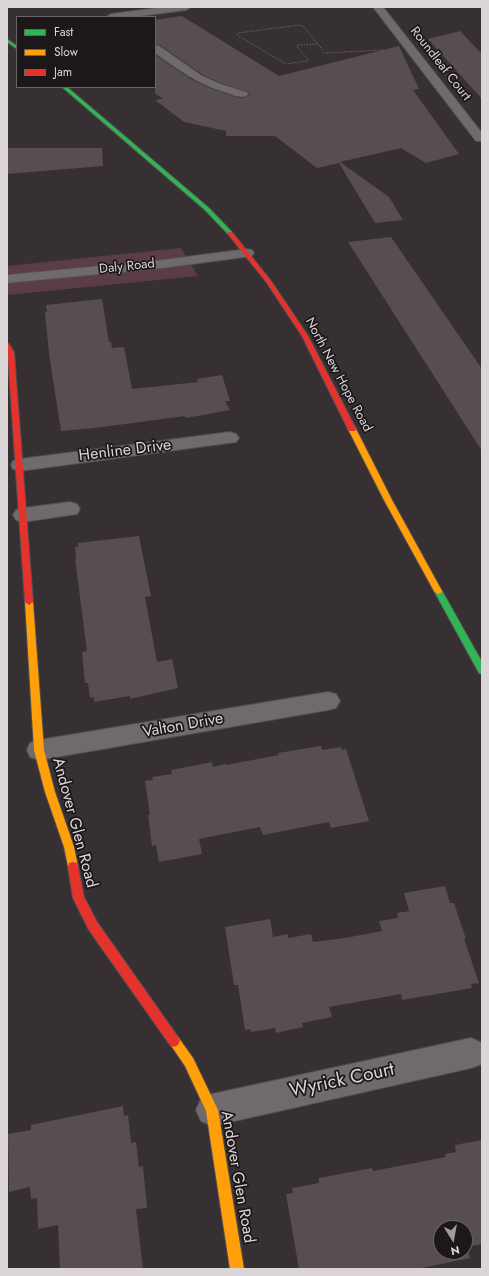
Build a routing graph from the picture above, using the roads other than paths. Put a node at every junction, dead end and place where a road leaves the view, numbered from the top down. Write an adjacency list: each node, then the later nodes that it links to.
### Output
1 (186, 7): 5 (street)
2 (378, 7): 11 (street, Roundleaf Court)
3 (101, 10): 4 (street)
4 (110, 16)
5 (118, 16)
6 (7, 40): 7 (main road)
7 (16, 47)
8 (156, 49): 10 (street)
9 (65, 88): 12 (main road, North New Hope Road)
10 (242, 94)
11 (480, 138)
12 (247, 253): 13 (street, Daly Road); 19 (main road, North New Hope Road)
13 (7, 280)
14 (7, 345): 16 (main road, Andover Glen Road)
15 (230, 438): 16 (street, Henline Drive)
16 (20, 465): 18 (main road, Andover Glen Road)
17 (70, 509): 18 (street)
18 (23, 515): 21 (main road, Andover Glen Road)
19 (482, 670)
20 (328, 701): 21 (street, Valton Drive)
21 (39, 750): 23 (main road, Andover Glen Road)
22 (471, 1053): 23 (street, Wyrick Court)
23 (212, 1110): 24 (main road, Andover Glen Road)
24 (238, 1269)

